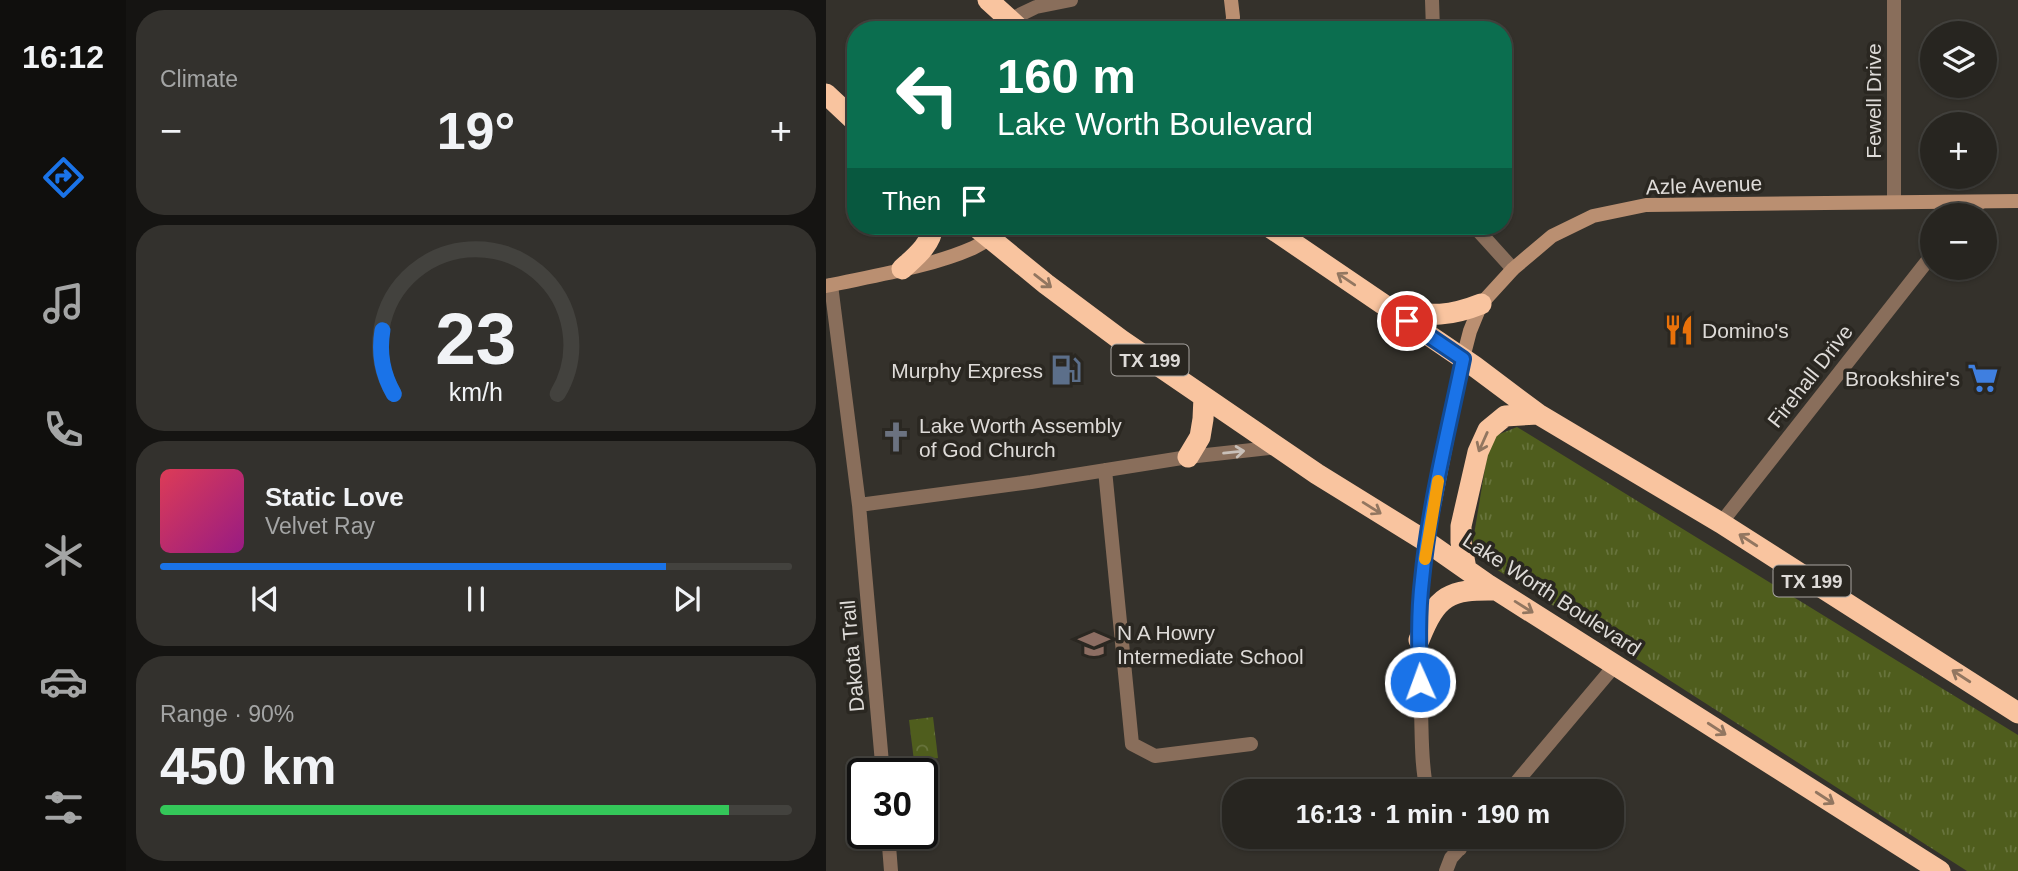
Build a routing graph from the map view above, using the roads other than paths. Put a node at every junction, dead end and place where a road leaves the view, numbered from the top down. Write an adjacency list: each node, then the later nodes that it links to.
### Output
1 (988, 0): 6 (highway)
2 (1071, 0): 7 (street)
3 (1231, 0): 8 (main road)
4 (1433, 0): 9 (street)
5 (1894, 0): 13 (street, Fewell Drive)
6 (1011, 21)
7 (1020, 21)
8 (1233, 21)
9 (1433, 21)
10 (826, 94): 11 (highway)
11 (847, 114)
12 (2018, 201): 14 (main road, Azle Avenue)
13 (1894, 202): 14 (main road, Azle Avenue); 20 (main road, Azle Avenue)
14 (1981, 202)
15 (932, 235): 21 (highway)
16 (980, 235): 21 (main road)
17 (986, 235): 27 (highway, Lake Worth Boulevard / TX 199, one-way to 27)
18 (1281, 235): 25 (highway, TX 199, one-way to 18)
19 (1482, 235): 20 (street)
20 (1513, 269): 24 (main road, Azle Avenue)
21 (902, 270): 23 (main road)
22 (1920, 271): 33 (street, Firehall Drive)
23 (828, 286): 32 (street, Dakota Trail)
24 (1482, 304): 25 (highway); 26 (main road, Azle Avenue)
25 (1388, 308): 26 (highway, TX 199)
26 (1463, 359): 28 (highway, TX 199); 34 (main road, Azle Avenue)
27 (1204, 397): 29 (highway, Lake Worth Boulevard / TX 199); 30 (highway)
28 (1538, 414): 33 (highway, TX 199); 35 (highway, one-way to 35)
29 (1279, 447): 30 (street, one-way to 29); 34 (highway, Lake Worth Boulevard / TX 199, one-way to 34)
30 (1188, 457): 31 (street)
31 (1105, 470): 32 (street); 40 (street)
32 (859, 505): 41 (street, Dakota Trail)
33 (1721, 523): 39 (highway, TX 199, one-way to 33)
34 (1427, 542): 35 (highway, Lake Worth Boulevard / TX 199); 37 (street)
35 (1466, 569): 36 (highway, Lake Worth Boulevard / TX 199)
36 (1496, 590): 37 (highway); 38 (highway, Lake Worth Boulevard / TX 199, one-way to 38)
37 (1419, 640): 42 (street)
38 (1616, 664): 43 (street); 44 (highway, Lake Worth Boulevard / TX 199, one-way to 44)
39 (2018, 713)
40 (1251, 744)
41 (882, 758)
42 (1426, 779)
43 (1519, 779)
44 (1901, 846): 49 (highway); 50 (highway, Lake Worth Boulevard / TX 199)
45 (889, 849): 47 (street)
46 (1454, 849): 48 (street)
47 (891, 871)
48 (1446, 871)
49 (1911, 871)
50 (1940, 871)

